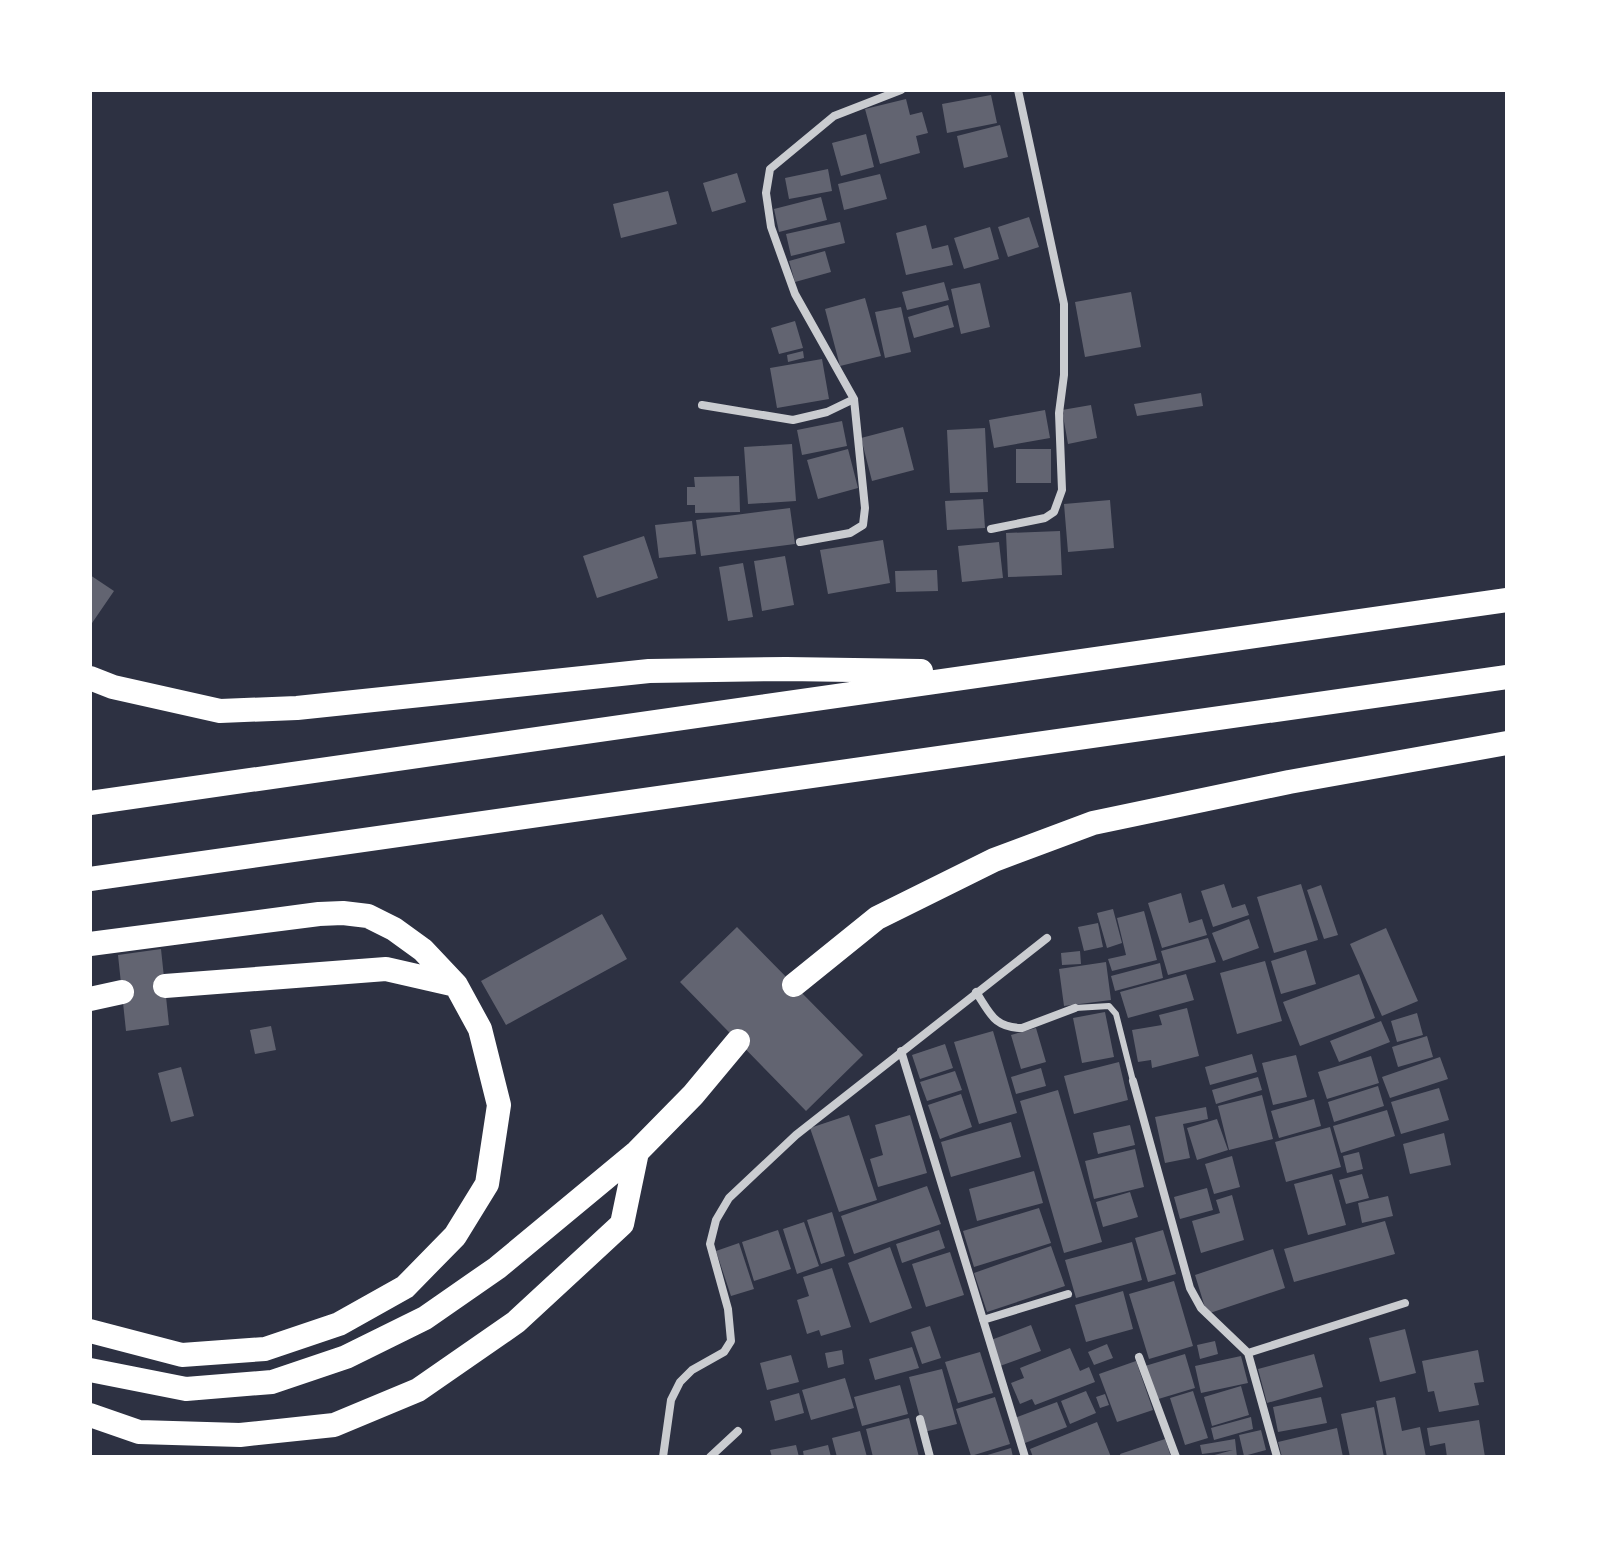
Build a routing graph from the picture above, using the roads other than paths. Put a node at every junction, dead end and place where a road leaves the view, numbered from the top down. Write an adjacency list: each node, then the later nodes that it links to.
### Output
1 (901, 90): 3 (street)
2 (1018, 90): 5 (street)
3 (854, 399): 4 (street); 6 (street)
4 (702, 405)
5 (991, 529)
6 (800, 542)
7 (1507, 600): 8 (highway)
8 (995, 672): 10 (highway); 12 (highway)
9 (1507, 677): 13 (highway)
10 (90, 678)
11 (1507, 743): 17 (highway)
12 (90, 803)
13 (90, 879)
14 (1047, 938): 20 (street)
15 (90, 944): 16 (highway)
16 (456, 985): 18 (highway); 30 (highway)
17 (794, 985)
18 (165, 986)
19 (122, 992): 21 (highway)
20 (976, 992): 22 (street); 24 (street)
21 (90, 999)
22 (1075, 1008): 25 (lane)
23 (738, 1041): 26 (highway)
24 (901, 1051): 29 (street); 37 (street)
25 (1133, 1081): 31 (street)
26 (637, 1152): 33 (highway); 34 (highway)
27 (1068, 1294): 29 (street)
28 (1405, 1303): 31 (street)
29 (983, 1320): 40 (street)
30 (90, 1331)
31 (1248, 1353): 42 (street)
32 (1139, 1357): 41 (street)
33 (90, 1370)
34 (90, 1415)
35 (920, 1419): 39 (street)
36 (738, 1431): 38 (street)
37 (663, 1457)
38 (710, 1457)
39 (930, 1457)
40 (1025, 1457)
41 (1176, 1457)
42 (1277, 1457)

